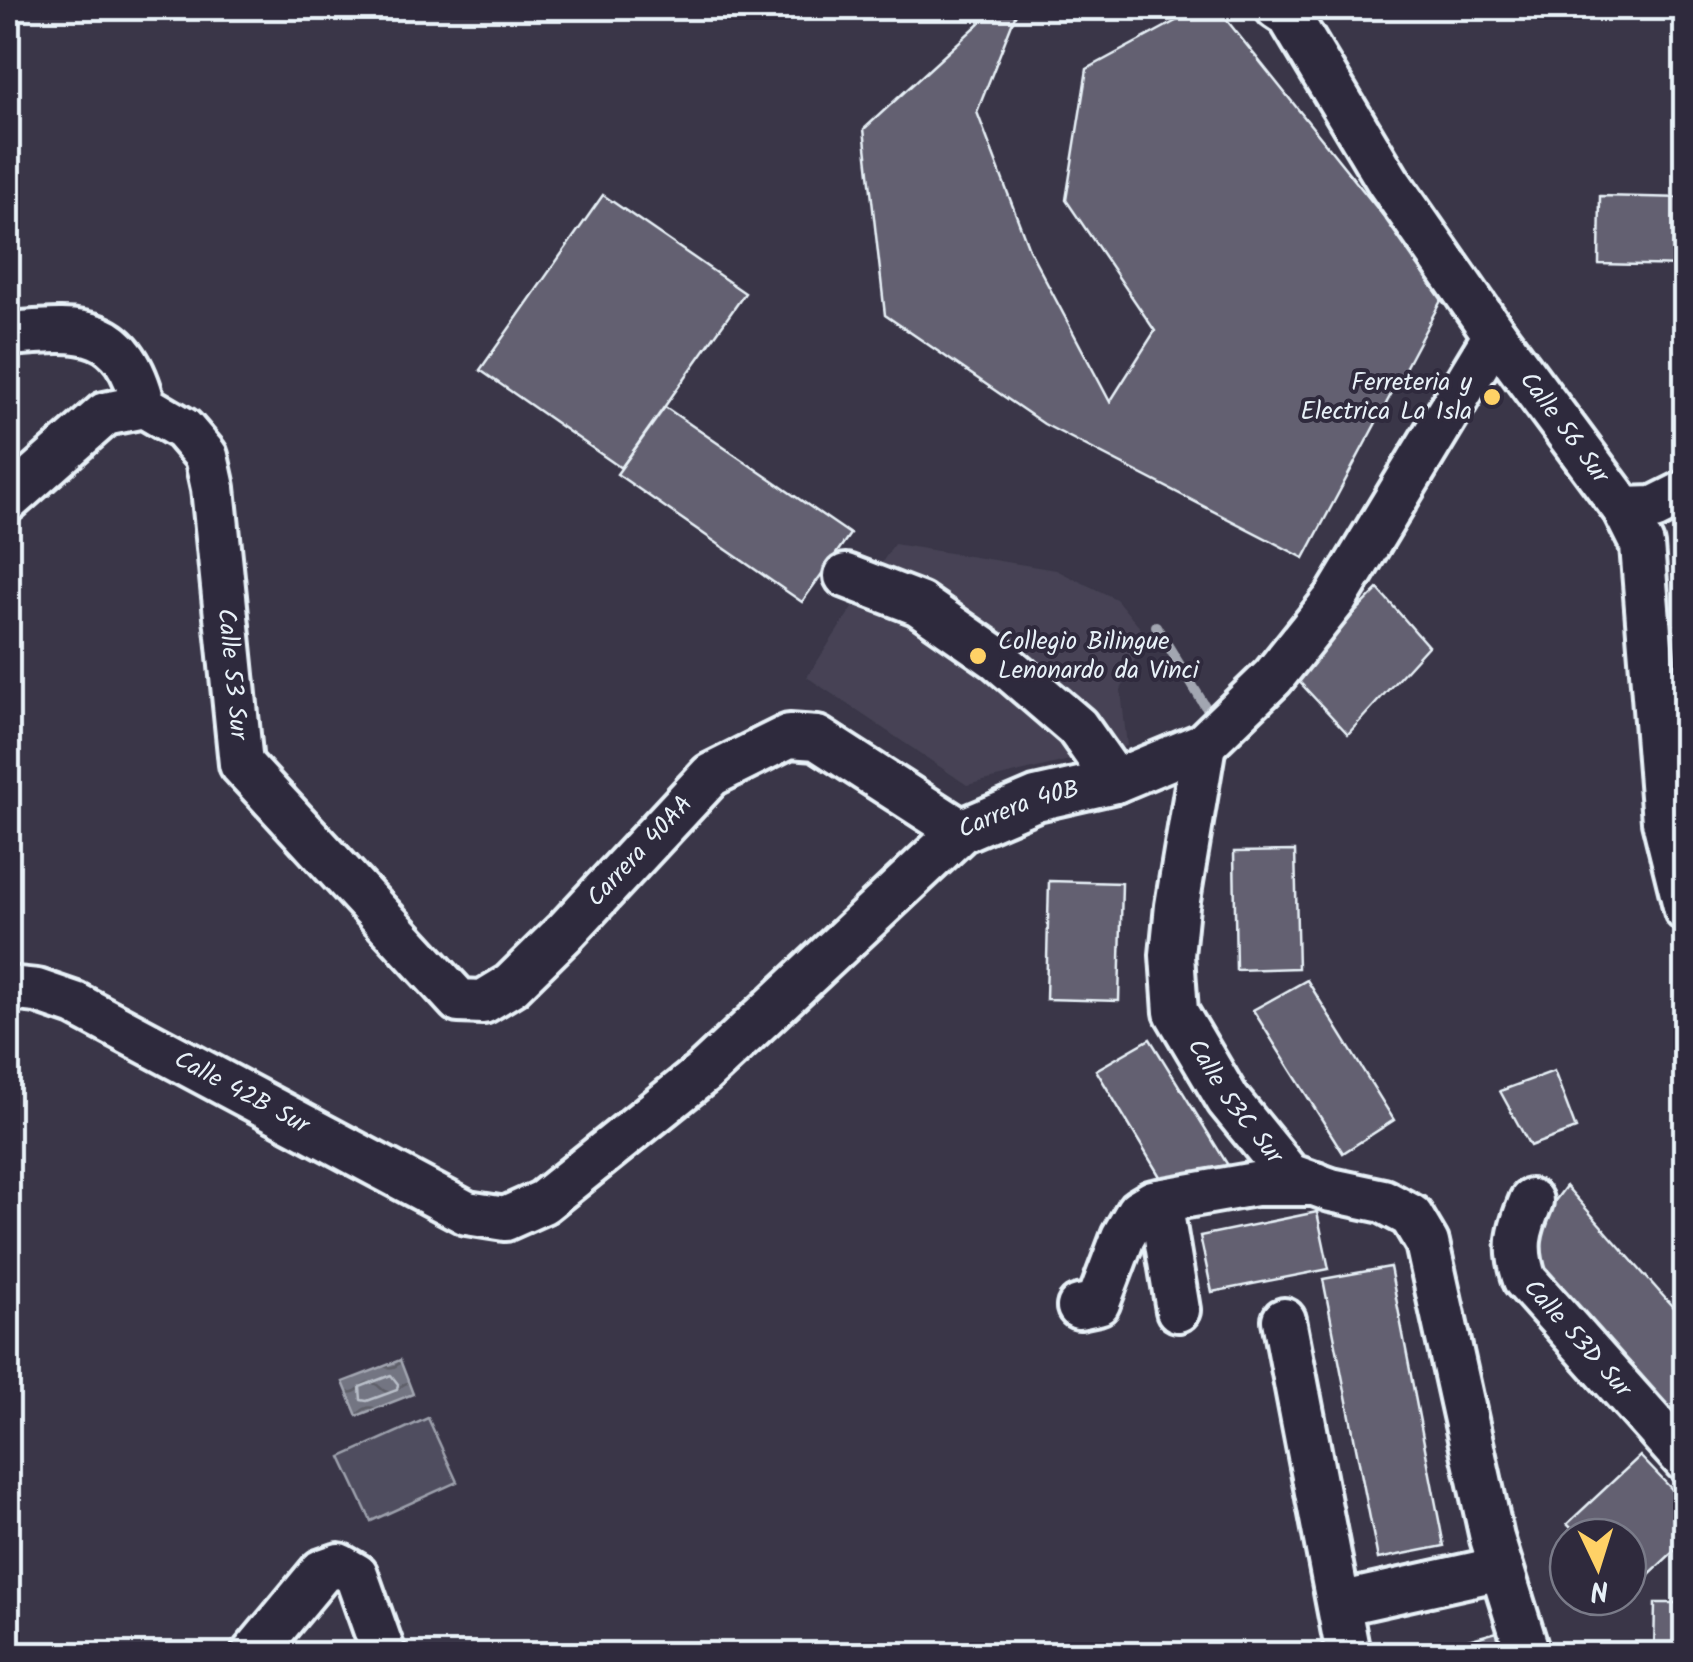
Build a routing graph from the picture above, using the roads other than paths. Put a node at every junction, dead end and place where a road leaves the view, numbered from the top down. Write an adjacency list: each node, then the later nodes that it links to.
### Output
1 (1286, 10): 3 (street, Calle 56 Sur)
2 (8, 334): 4 (street)
3 (1495, 335): 7 (street, Calle 56 Sur); 9 (street, Carrera 40B)
4 (144, 406): 6 (street); 15 (street, Calle 53 Sur)
5 (1686, 492): 7 (street)
6 (8, 500)
7 (1624, 509): 12 (street, Calle 56 Sur)
8 (846, 576): 10 (street)
9 (1204, 744): 10 (street, Carrera 40B); 16 (street, Calle 53C Sur)
10 (1114, 781): 11 (street, Carrera 40B)
11 (961, 831): 15 (street, Carrera 40AA); 19 (street, Carrera 40B)
12 (1686, 910)
13 (8, 960): 14 (street)
14 (22, 989): 19 (street, Calle 42B Sur)
15 (483, 1002)
16 (1316, 1184): 17 (street); 24 (street, Calle 53C Sur)
17 (1160, 1201): 20 (street); 21 (street)
18 (1530, 1201): 23 (street, Calle 53D Sur)
19 (467, 1213)
20 (1079, 1307)
21 (1178, 1310)
22 (1284, 1320): 25 (street)
23 (1686, 1461)
24 (1501, 1568): 25 (street); 29 (street, Calle 53C Sur)
25 (1339, 1604): 28 (street)
26 (254, 1654): 27 (street)
27 (384, 1654)
28 (1348, 1654)
29 (1528, 1654)

